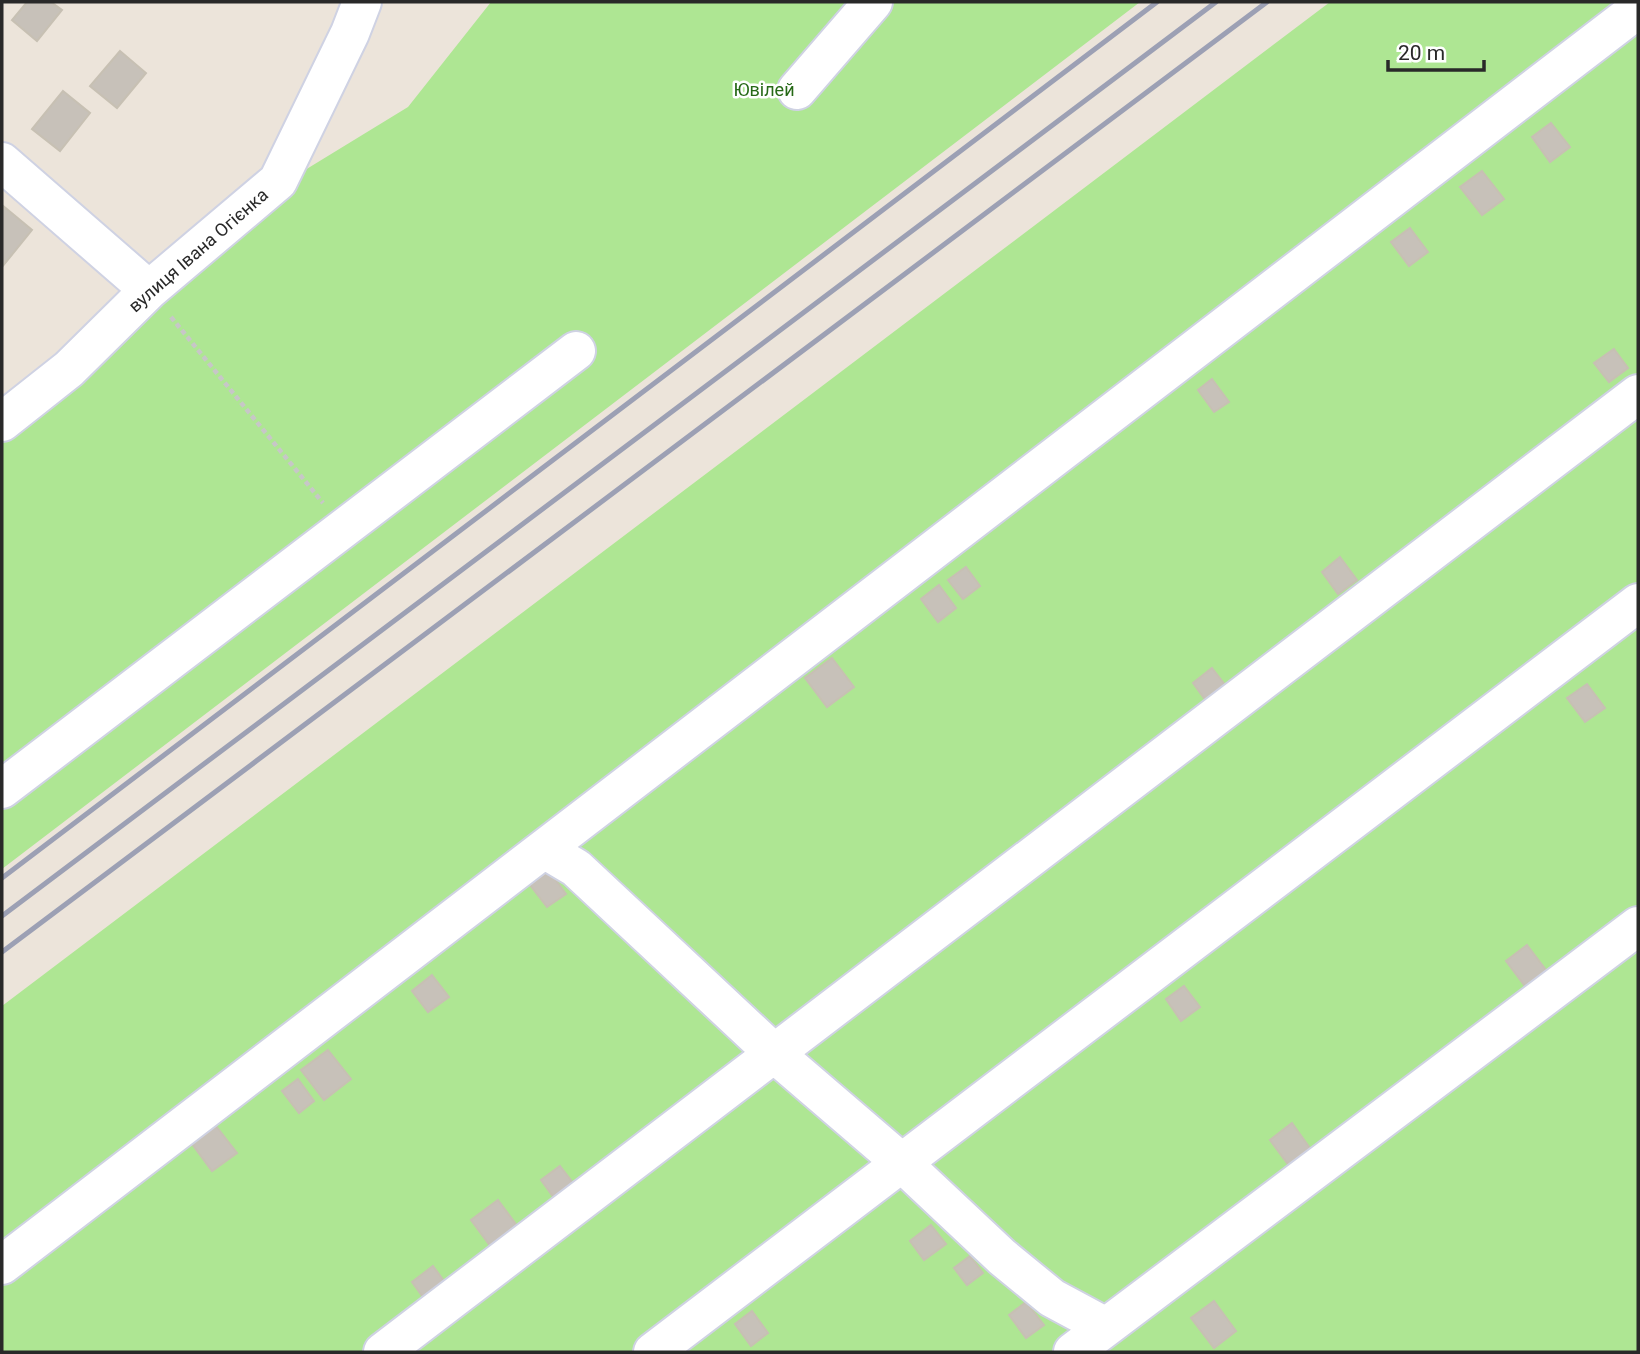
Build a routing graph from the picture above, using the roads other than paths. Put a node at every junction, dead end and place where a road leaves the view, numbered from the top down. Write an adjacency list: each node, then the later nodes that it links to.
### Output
1 (362, 2): 6 (street, вулиця Івана Огієнка)
2 (873, 2): 4 (street)
3 (1638, 9): 12 (street)
4 (797, 90)
5 (2, 162): 6 (street)
6 (149, 289): 9 (street, вулиця Івана Огієнка)
7 (576, 351): 11 (street)
8 (1638, 394): 14 (street)
9 (2, 422)
10 (1638, 603): 15 (street)
11 (2, 789)
12 (544, 849): 14 (street); 16 (street)
13 (1638, 926): 17 (street)
14 (775, 1054): 15 (street); 18 (street)
15 (902, 1163): 17 (street); 19 (street)
16 (2, 1265)
17 (1106, 1327): 20 (street)
18 (383, 1352)
19 (653, 1352)
20 (1073, 1352)

